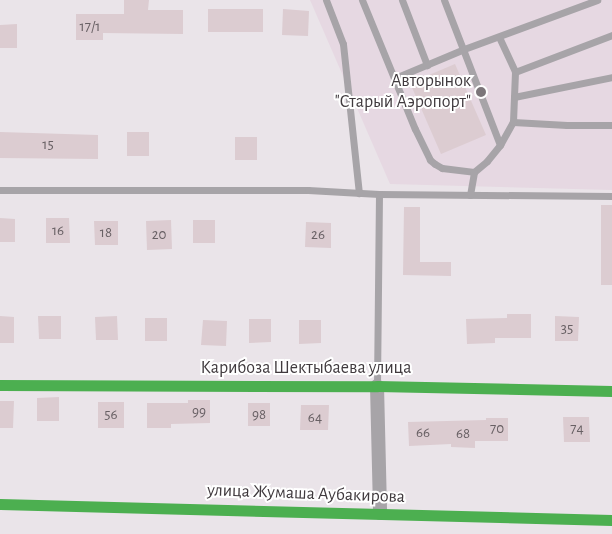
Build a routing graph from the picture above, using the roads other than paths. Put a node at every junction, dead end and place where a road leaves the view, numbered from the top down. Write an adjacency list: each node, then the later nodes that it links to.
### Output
1 (326, 0): 19 (lane)
2 (362, 0): 12 (lane)
3 (402, 0): 9 (lane)
4 (444, 0): 8 (lane)
5 (597, 0): 7 (lane)
6 (612, 36): 10 (lane)
7 (499, 37): 8 (lane); 10 (lane)
8 (464, 49): 9 (lane); 16 (lane)
9 (427, 66): 12 (lane)
10 (515, 72): 13 (lane)
11 (612, 77): 13 (lane)
12 (394, 78): 17 (lane)
13 (514, 98): 14 (lane)
14 (513, 122): 15 (lane); 16 (lane)
15 (612, 125)
16 (500, 145): 17 (lane)
17 (474, 172): 21 (lane)
18 (0, 190): 19 (lane)
19 (359, 193): 20 (lane)
20 (379, 194): 21 (lane); 24 (lane)
21 (470, 195): 22 (lane)
22 (612, 196)
23 (0, 385): 24 (street, Карибоза Шектыбаева улица)
24 (377, 386): 25 (street, Карибоза Шектыбаева улица); 27 (street)
25 (612, 390)
26 (0, 504): 27 (street, улица Жумаша Аубакирова)
27 (380, 513): 28 (street, улица Жумаша Аубакирова)
28 (612, 520)

